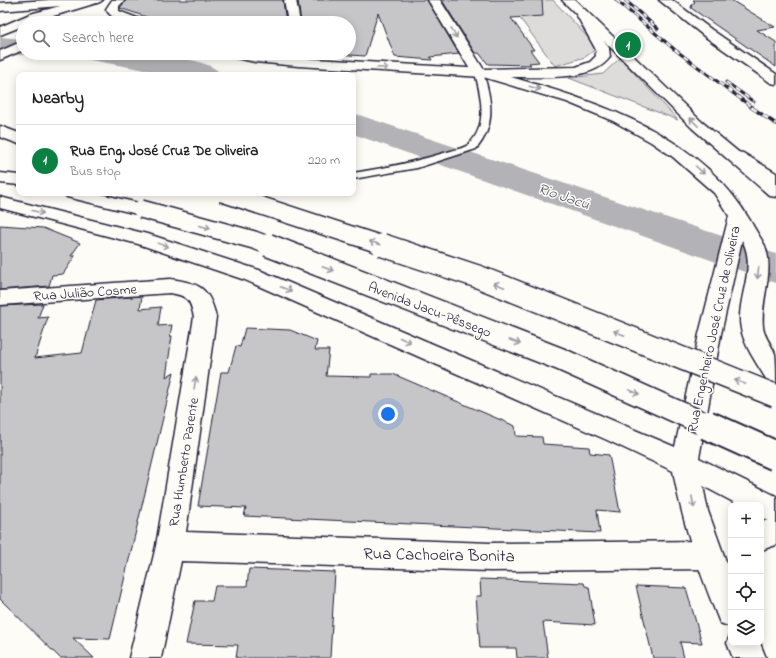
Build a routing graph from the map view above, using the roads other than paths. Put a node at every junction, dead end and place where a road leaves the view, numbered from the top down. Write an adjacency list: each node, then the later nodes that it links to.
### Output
1 (96, 0): 7 (main road); 9 (main road)
2 (119, 0): 10 (main road)
3 (290, 0): 11 (main road)
4 (434, 0): 17 (main road, one-way to 17)
5 (568, 0): 8 (main road)
6 (665, 0): 18 (main road)
7 (0, 7)
8 (582, 14): 17 (main road); 23 (main road, one-way to 8)
9 (38, 16)
10 (121, 16)
11 (293, 16)
12 (16, 24): 13 (main road)
13 (0, 31)
14 (16, 48): 15 (main road)
15 (0, 56)
16 (323, 60): 17 (main road, one-way to 17)
17 (482, 73): 24 (lane); 32 (main road, Rua Engenheiro José Cruz de Oliveira, one-way to 32)
18 (776, 80)
19 (0, 131): 20 (main road)
20 (16, 138)
21 (0, 145): 22 (main road)
22 (16, 148)
23 (723, 148): 27 (main road); 28 (main road)
24 (356, 175)
25 (0, 178): 26 (main road)
26 (16, 180)
27 (776, 180)
28 (776, 192)
29 (86, 196): 37 (main road, Avenida Jacu-Pêssego, one-way to 37, bridge)
30 (231, 196): 36 (main road, one-way to 30, bridge)
31 (0, 202): 38 (main road, one-way to 38)
32 (740, 228): 35 (main road, one-way to 35); 38 (main road, Rua Engenheiro José Cruz de Oliveira)
33 (170, 286): 34 (main road, Rua Julião Cosme); 42 (main road, Rua Humberto Parente, one-way to 33)
34 (0, 298)
35 (776, 375)
36 (776, 396)
37 (776, 456)
38 (685, 464): 39 (main road); 43 (main road, Rua Engenheiro José Cruz de Oliveira, one-way to 43)
39 (776, 510)
40 (776, 531): 41 (main road)
41 (764, 535)
42 (170, 546): 43 (main road, Rua Cachoeira Bonita); 47 (main road, Rua Humberto Parente)
43 (708, 555): 44 (main road, Rua Engenheiro José Cruz de Oliveira)
44 (730, 610)
45 (744, 646): 48 (main road)
46 (760, 646): 49 (main road)
47 (145, 658)
48 (750, 658)
49 (762, 658)

